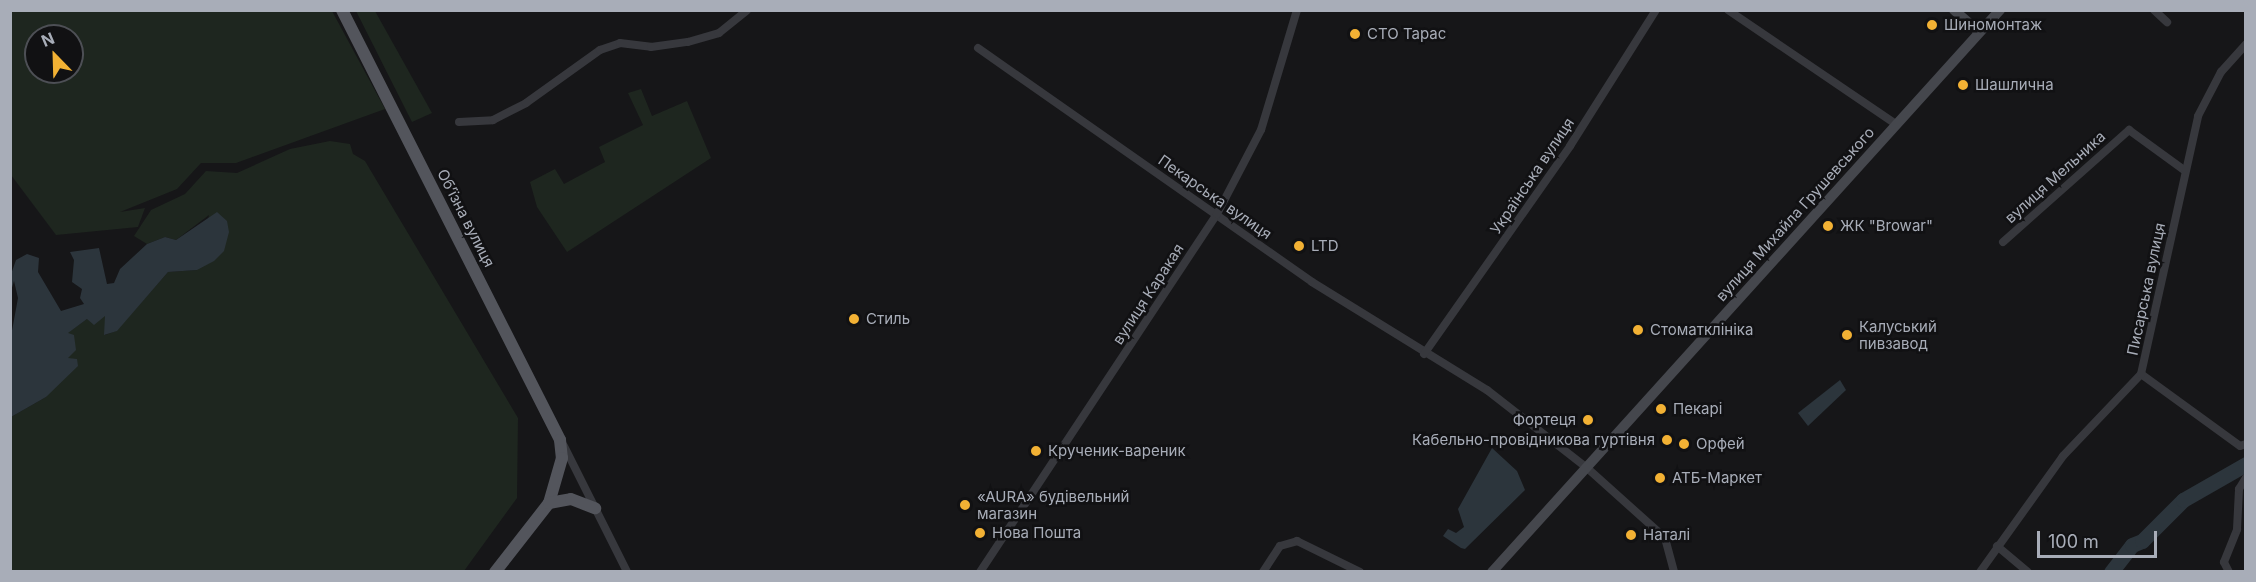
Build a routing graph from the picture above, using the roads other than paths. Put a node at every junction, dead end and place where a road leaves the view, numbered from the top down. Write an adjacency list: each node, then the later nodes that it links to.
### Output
1 (342, 10): 20 (main road, Обʼїзна вулиця)
2 (747, 10): 13 (street)
3 (1297, 10): 16 (street, вулиця Каракая)
4 (1656, 10): 18 (street, Українська вулиця)
5 (1728, 10): 14 (street)
6 (1954, 10): 10 (main road)
7 (2000, 10): 10 (main road, вулиця Михайла Грушевського)
8 (2154, 10): 9 (street)
9 (2167, 22)
10 (1980, 32): 14 (main road, вулиця Михайла Грушевського)
11 (2246, 44): 15 (street, Писарська вулиця)
12 (978, 48): 16 (street, Пекарська вулиця)
13 (459, 122)
14 (1896, 124): 22 (main road, вулиця Михайла Грушевського)
15 (2184, 170): 17 (street, вулиця Мельника); 19 (street, Писарська вулиця)
16 (1217, 214): 18 (street, Пекарська вулиця); 30 (street, вулиця Каракая)
17 (2003, 242)
18 (1424, 354): 22 (street, Пекарська вулиця)
19 (2141, 374): 21 (street); 26 (street, Писарська вулиця)
20 (560, 440): 24 (main road); 25 (street, Обʼїзна вулиця)
21 (2246, 444)
22 (1587, 467): 33 (main road, вулиця Михайла Грушевського); 34 (street, Пекарська вулиця)
23 (2246, 478): 27 (street)
24 (549, 503): 25 (main road); 28 (main road)
25 (595, 508): 29 (street, Обʼїзна вулиця)
26 (1997, 546): 35 (street, Писарська вулиця); 36 (street)
27 (2227, 570)
28 (495, 572)
29 (627, 572)
30 (980, 572)
31 (1263, 572): 32 (street)
32 (1360, 572)
33 (1492, 572)
34 (1674, 572)
35 (1980, 572)
36 (2028, 572)

